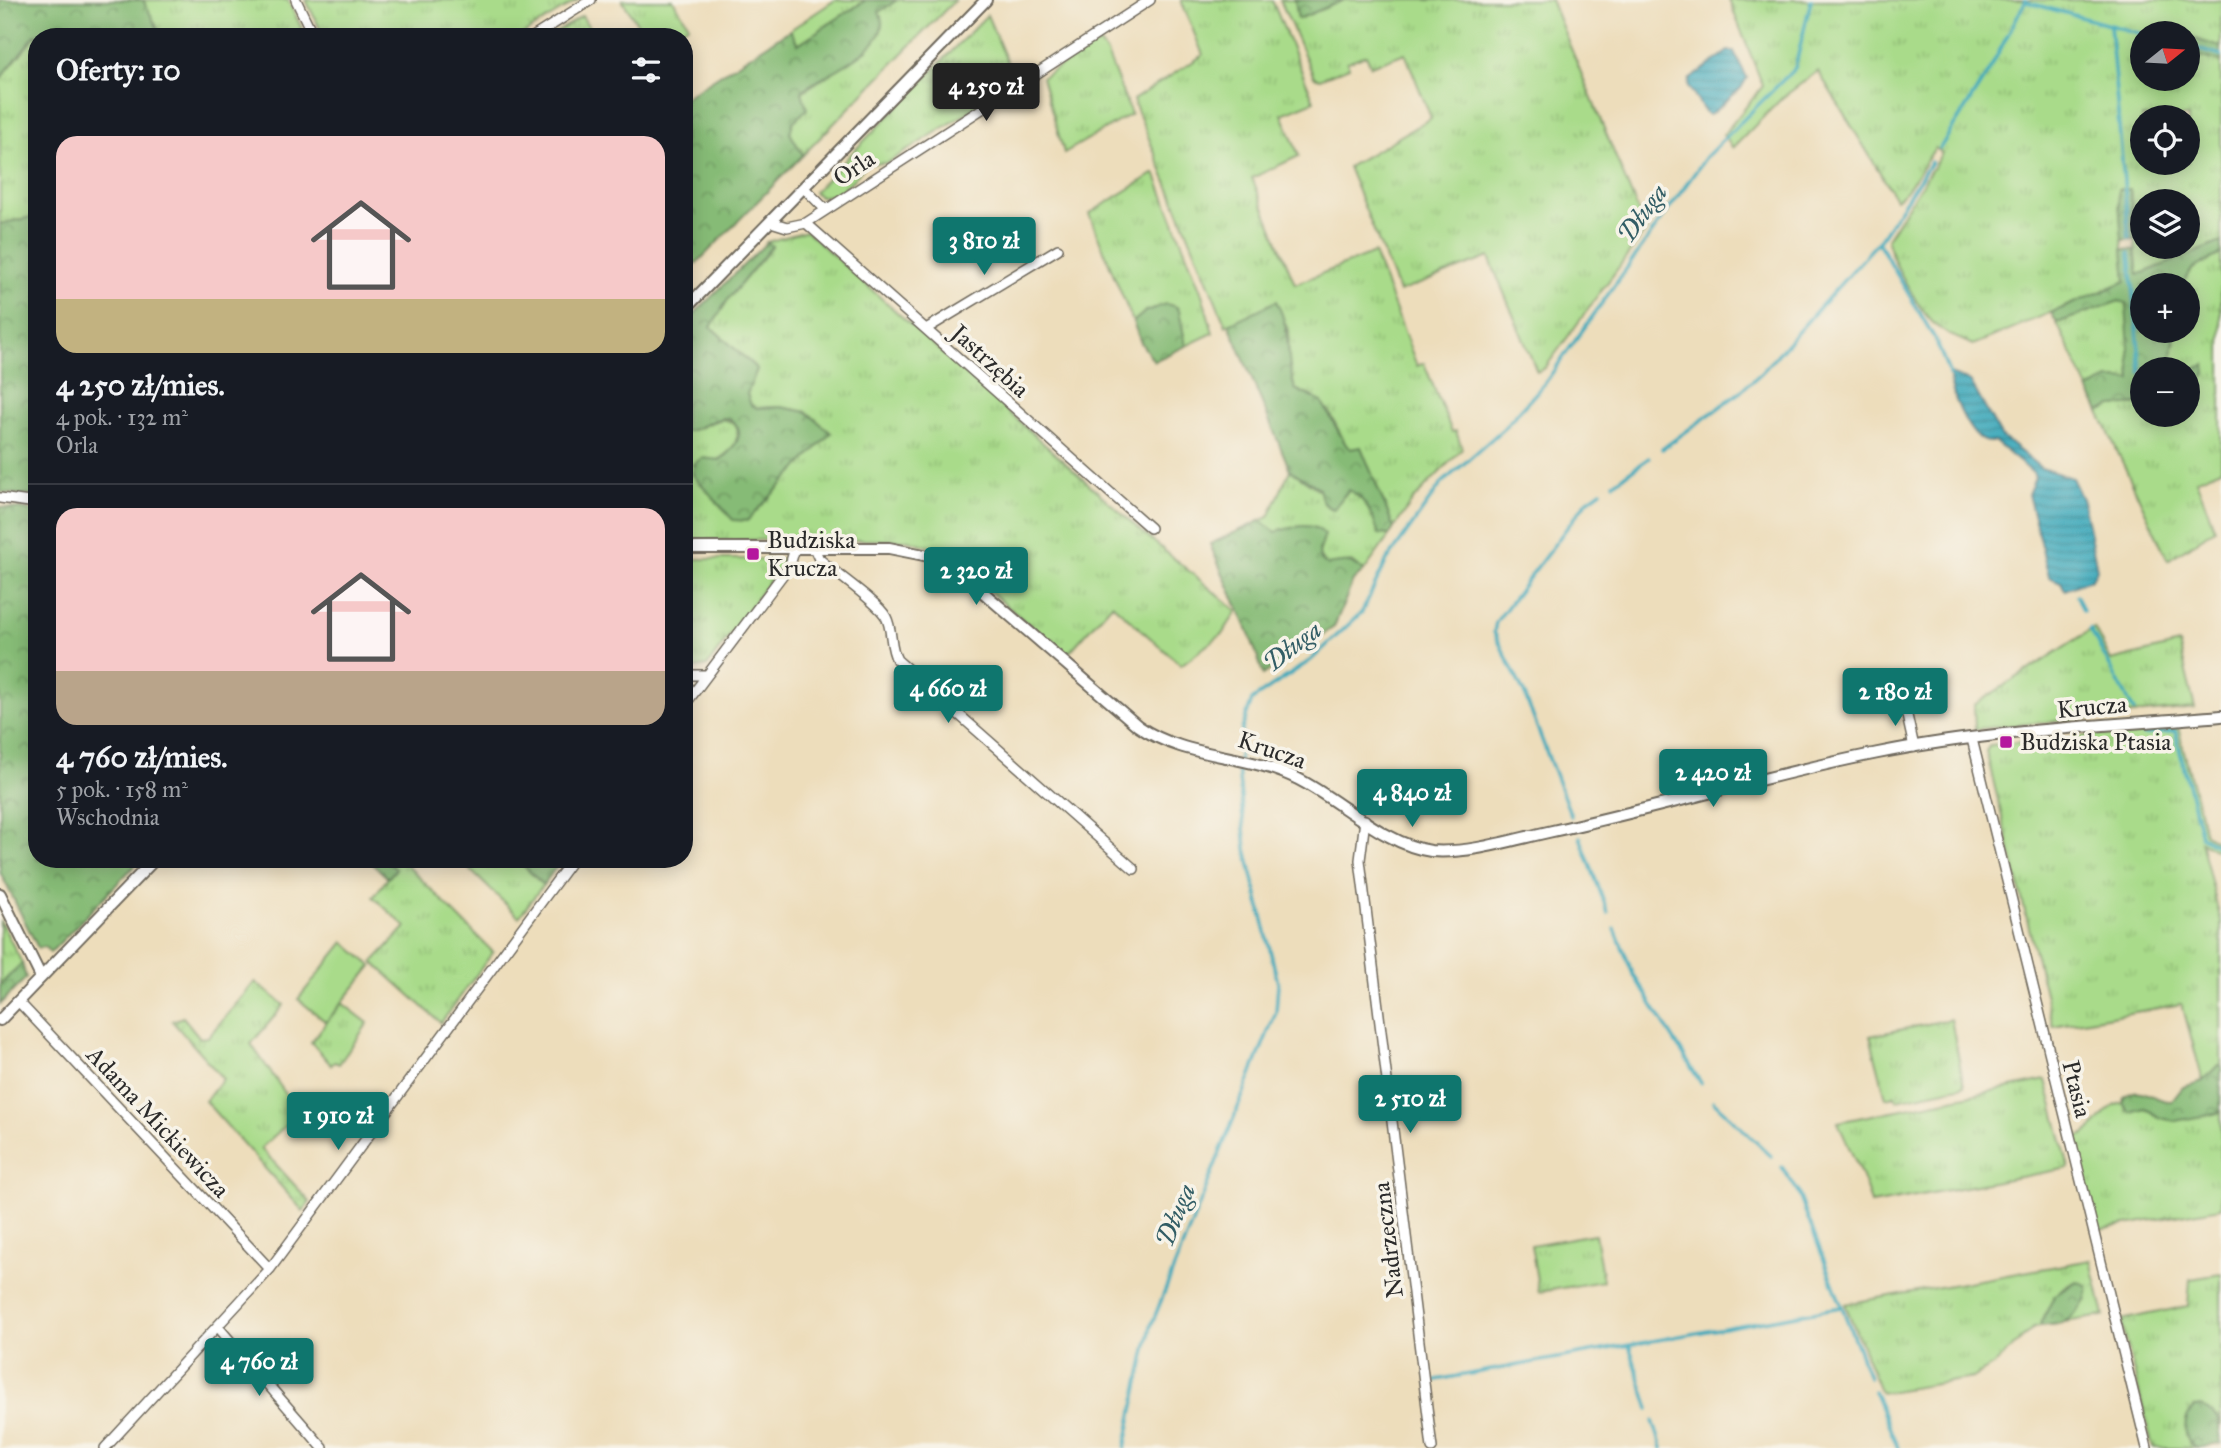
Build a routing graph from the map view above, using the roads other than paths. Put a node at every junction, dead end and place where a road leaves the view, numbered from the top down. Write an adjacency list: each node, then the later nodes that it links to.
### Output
1 (296, 0): 5 (street)
2 (590, 0): 6 (street)
3 (986, 0): 7 (street)
4 (1150, 0): 8 (street, Orla)
5 (310, 28)
6 (547, 28)
7 (804, 189): 8 (street, Orla); 9 (street)
8 (826, 210): 10 (street, Orla)
9 (771, 222): 10 (street); 12 (street)
10 (806, 223): 13 (street, Jastrzębia)
11 (1058, 249): 13 (street)
12 (693, 301)
13 (926, 329): 16 (street, Jastrzębia)
14 (0, 498): 15 (street)
15 (28, 502)
16 (1150, 528)
17 (693, 548): 18 (street, Krucza)
18 (795, 548): 19 (street, Krucza); 21 (street)
19 (814, 548): 27 (street, Krucza); 30 (street)
20 (693, 675): 21 (street)
21 (707, 675): 22 (street)
22 (693, 694)
23 (1903, 702): 26 (street)
24 (2221, 717): 25 (street, Krucza)
25 (1972, 739): 26 (street, Krucza); 40 (street, Ptasia)
26 (1914, 747): 27 (street, Krucza)
27 (1365, 820): 39 (street, Nadrzeczna)
28 (146, 868): 32 (street)
29 (566, 868): 35 (street)
30 (1134, 869)
31 (0, 894): 32 (street)
32 (41, 977): 33 (street)
33 (18, 1001): 34 (street); 35 (street, Adama Mickiewicza)
34 (0, 1020)
35 (270, 1269): 36 (street)
36 (218, 1327): 37 (street); 38 (street)
37 (105, 1448)
38 (323, 1448)
39 (1433, 1448)
40 (2147, 1448)

